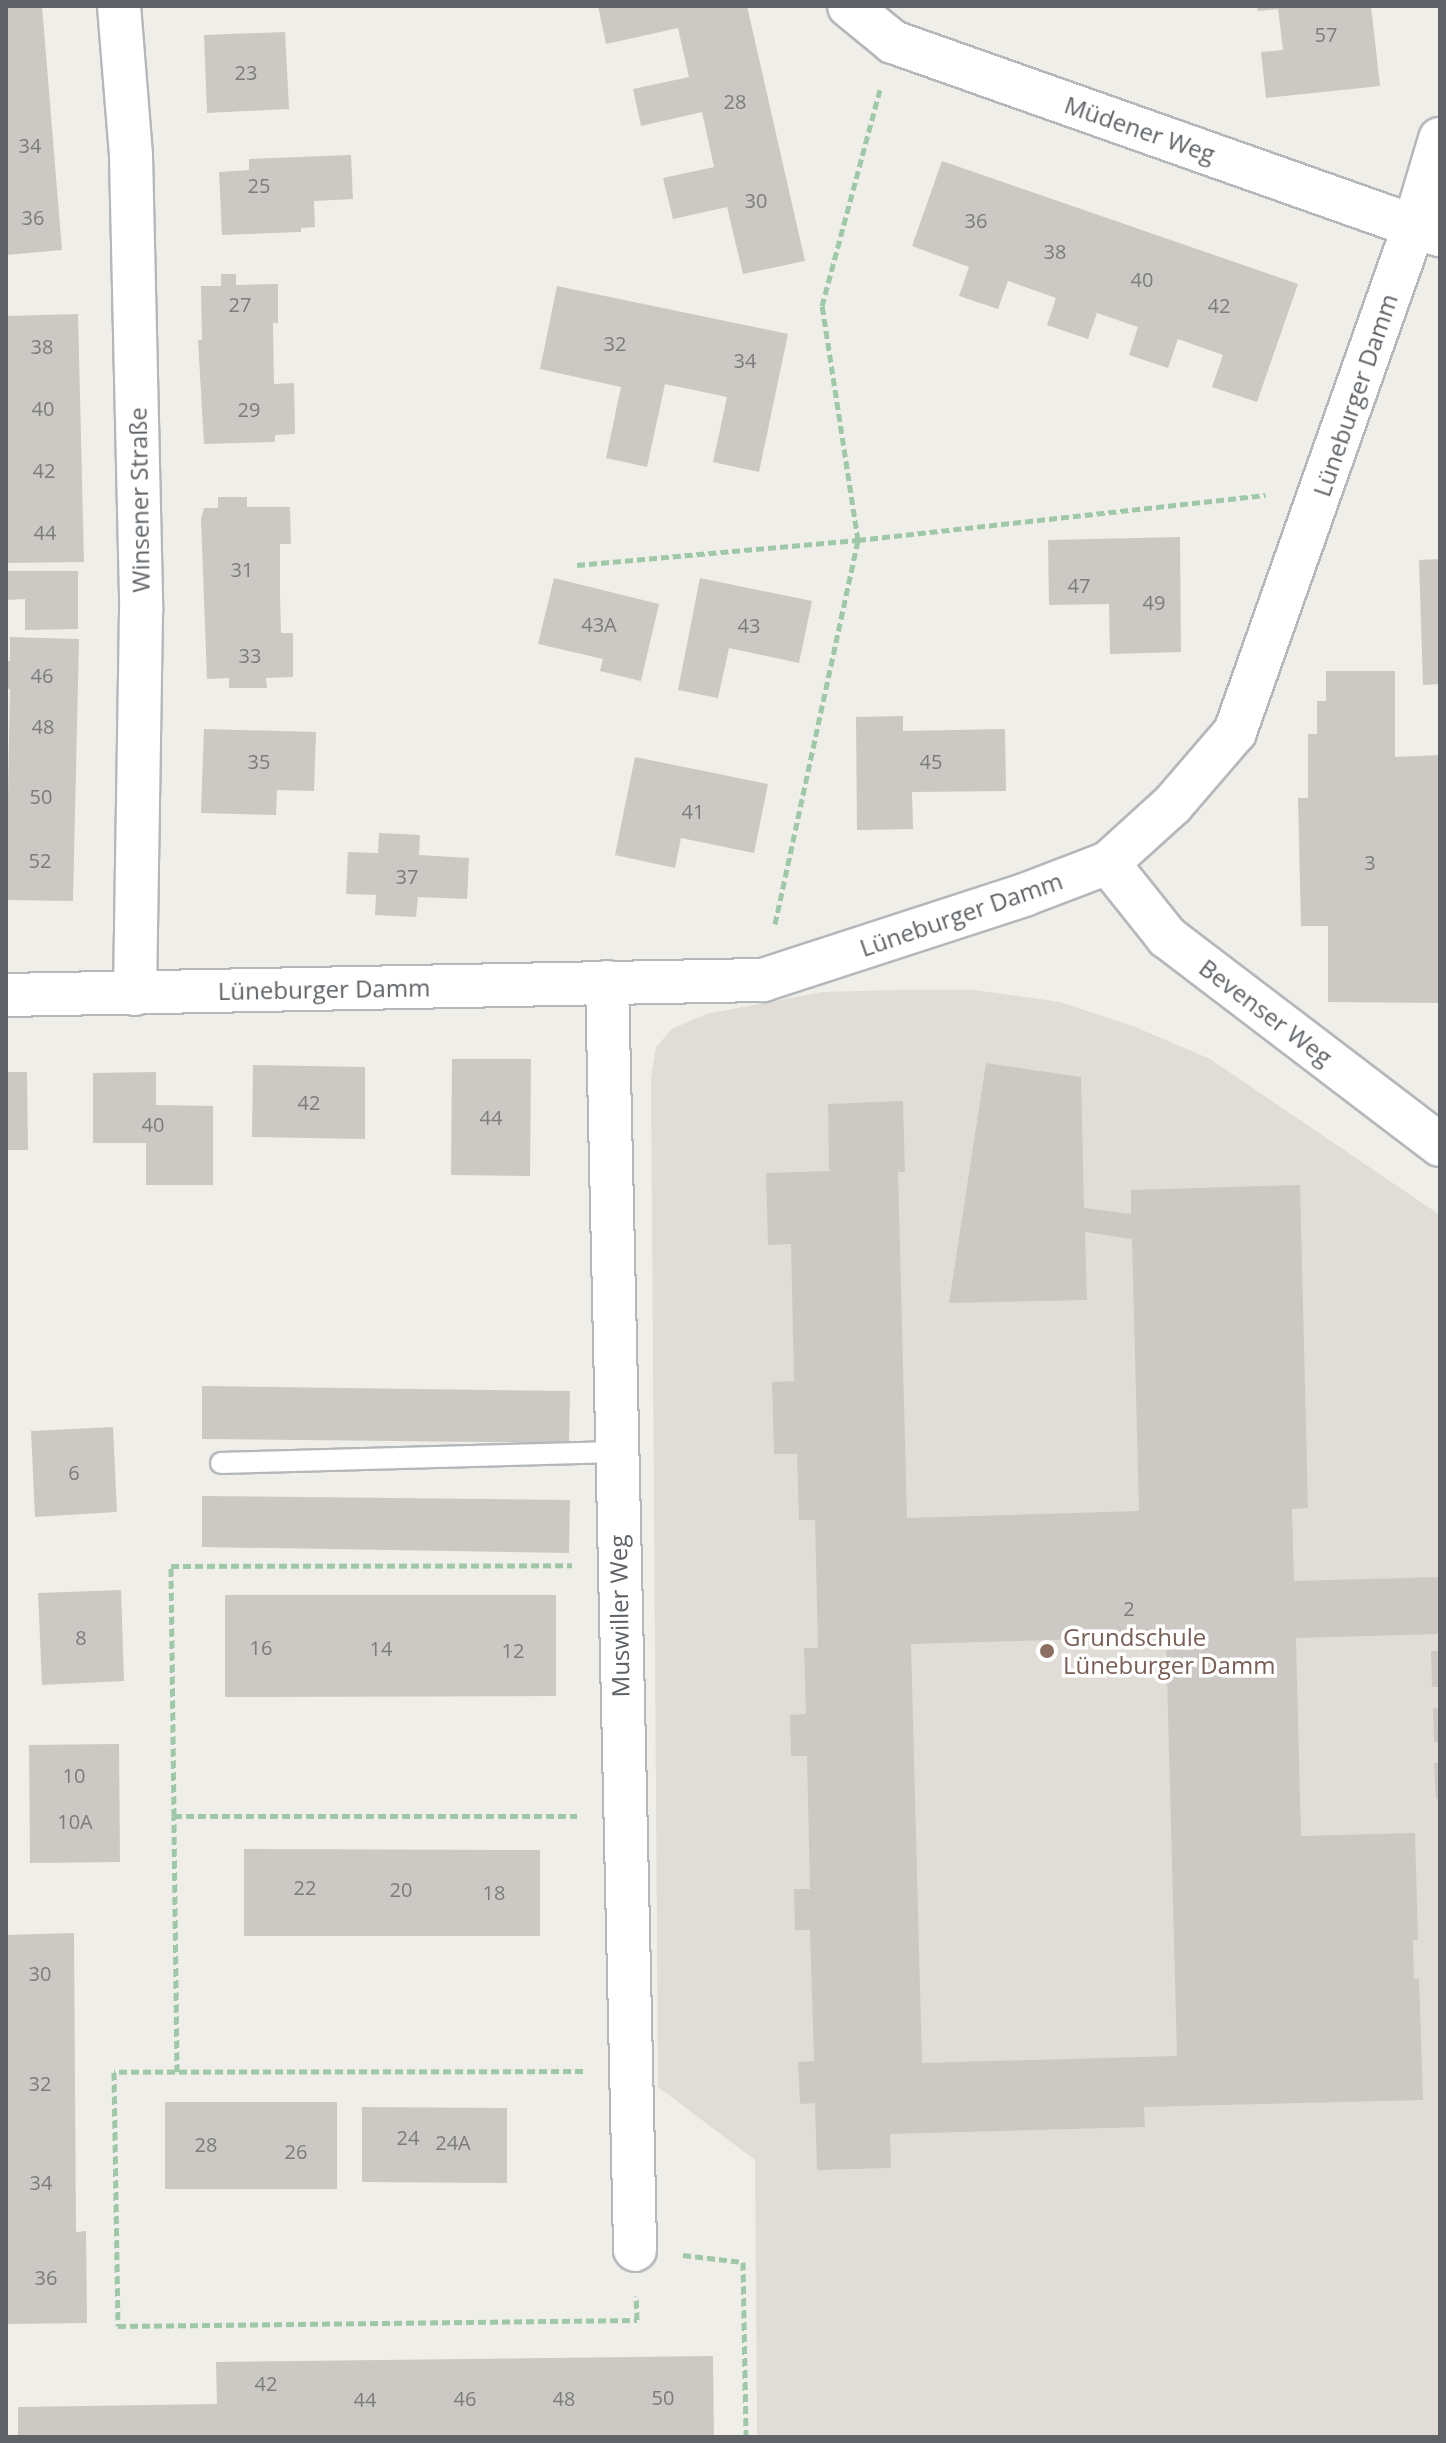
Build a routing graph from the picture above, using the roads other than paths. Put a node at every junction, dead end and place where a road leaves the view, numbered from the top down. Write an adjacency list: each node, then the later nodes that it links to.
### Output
1 (119, 6): 7 (street, Winsener Straße)
2 (849, 6): 4 (street, Müdener Weg)
3 (1440, 139): 4 (street, Lüneburger Damm)
4 (1427, 231): 5 (street, Lüneburger Damm)
5 (1108, 863): 6 (street, Lüneburger Damm); 9 (street, Bevenser Weg)
6 (607, 982): 7 (street, Lüneburger Damm); 10 (street, Muswiller Weg)
7 (135, 994): 8 (street, Lüneburger Damm)
8 (6, 995)
9 (1440, 1145)
10 (615, 1452): 11 (lane); 12 (street, Muswiller Weg)
11 (221, 1463)
12 (635, 2250)

